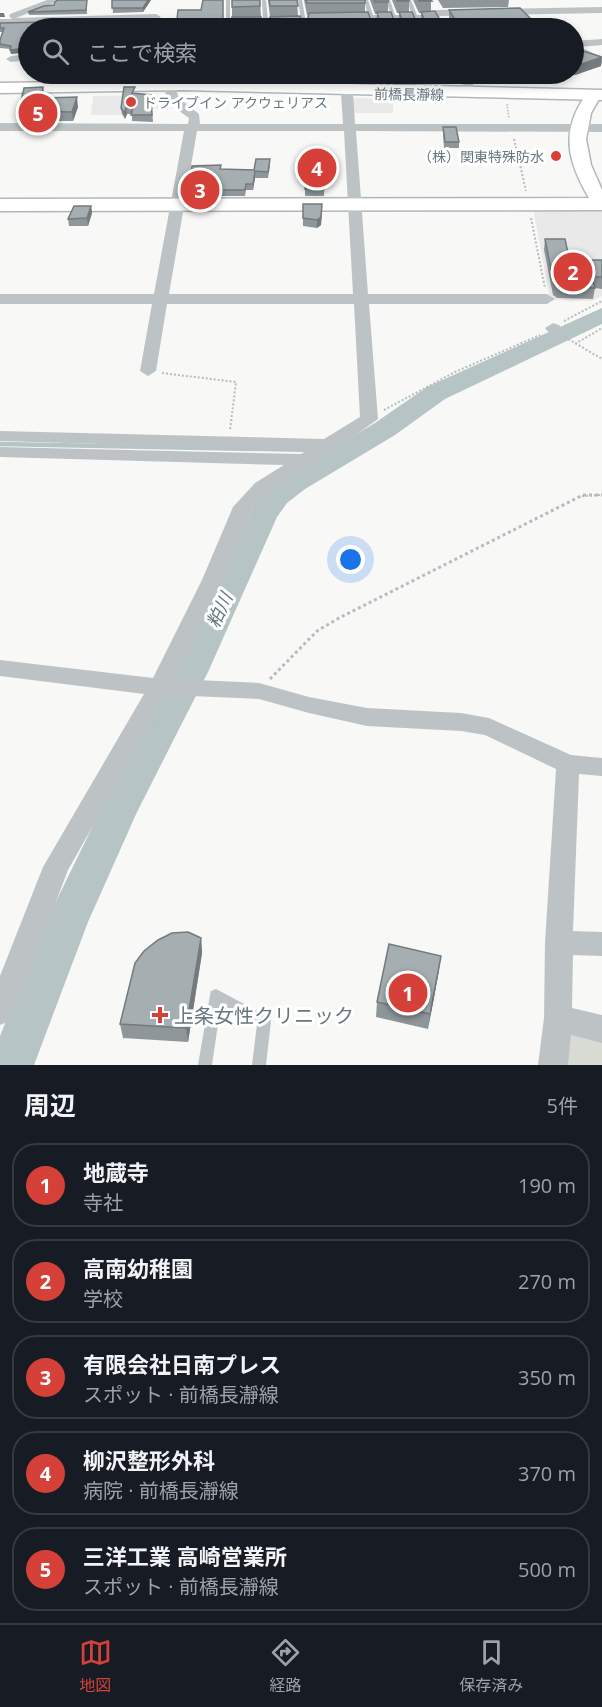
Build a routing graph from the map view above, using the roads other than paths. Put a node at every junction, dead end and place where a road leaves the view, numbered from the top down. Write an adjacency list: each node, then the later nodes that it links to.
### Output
1 (56, 0): 24 (street)
2 (228, 0): 20 (lane)
3 (264, 0): 21 (lane)
4 (300, 0): 22 (lane)
5 (366, 0): 17 (lane)
6 (388, 0): 18 (lane)
7 (409, 0): 13 (lane)
8 (432, 0): 12 (street)
9 (514, 0): 14 (street)
10 (152, 3): 15 (street)
11 (602, 10): 14 (street)
12 (438, 14): 13 (lane); 14 (street); 23 (street)
13 (415, 16): 18 (lane)
14 (525, 16)
15 (156, 17): 19 (street)
16 (355, 17): 17 (lane)
17 (372, 17): 18 (lane)
18 (393, 17)
19 (147, 18)
20 (228, 18)
21 (266, 18)
22 (303, 18)
23 (440, 18)
24 (0, 22): 25 (street)
25 (18, 24)
26 (602, 42): 27 (street)
27 (584, 44)
28 (584, 52): 31 (street)
29 (11, 58): 30 (street)
30 (18, 58)
31 (602, 61)
32 (134, 84): 39 (main road, 前橋長瀞線)
33 (150, 84): 40 (main road, 前橋長瀞線)
34 (168, 84): 43 (street)
35 (256, 84): 38 (main road, 前橋長瀞線)
36 (370, 84): 38 (main road, 前橋長瀞線)
37 (498, 84): 41 (main road, 前橋長瀞線)
38 (346, 85): 41 (main road, 前橋長瀞線); 44 (street)
39 (0, 88)
40 (0, 93)
41 (598, 97): 45 (street)
42 (0, 127): 43 (street)
43 (194, 128): 44 (street); 49 (street)
44 (350, 128): 45 (street); 50 (street)
45 (579, 128): 46 (street); 47 (street)
46 (602, 128)
47 (601, 204): 50 (street)
48 (0, 205): 49 (street)
49 (177, 205): 50 (street); 51 (street)
50 (355, 205): 53 (street)
51 (160, 298): 52 (street); 53 (street); 55 (street)
52 (0, 299)
53 (362, 299): 54 (street); 58 (street)
54 (547, 299)
55 (148, 371)
56 (0, 436): 58 (street)
57 (0, 452): 58 (street)
58 (318, 452): 60 (street)
59 (0, 668): 60 (street)
60 (166, 687): 61 (street); 65 (street)
61 (568, 764): 62 (street); 63 (street)
62 (602, 767)
63 (560, 943): 64 (street); 66 (street)
64 (602, 944)
65 (0, 1012)
66 (558, 1018): 67 (street); 70 (street)
67 (602, 1029)
68 (205, 1065): 69 (lane)
69 (259, 1065)
70 (553, 1065)

